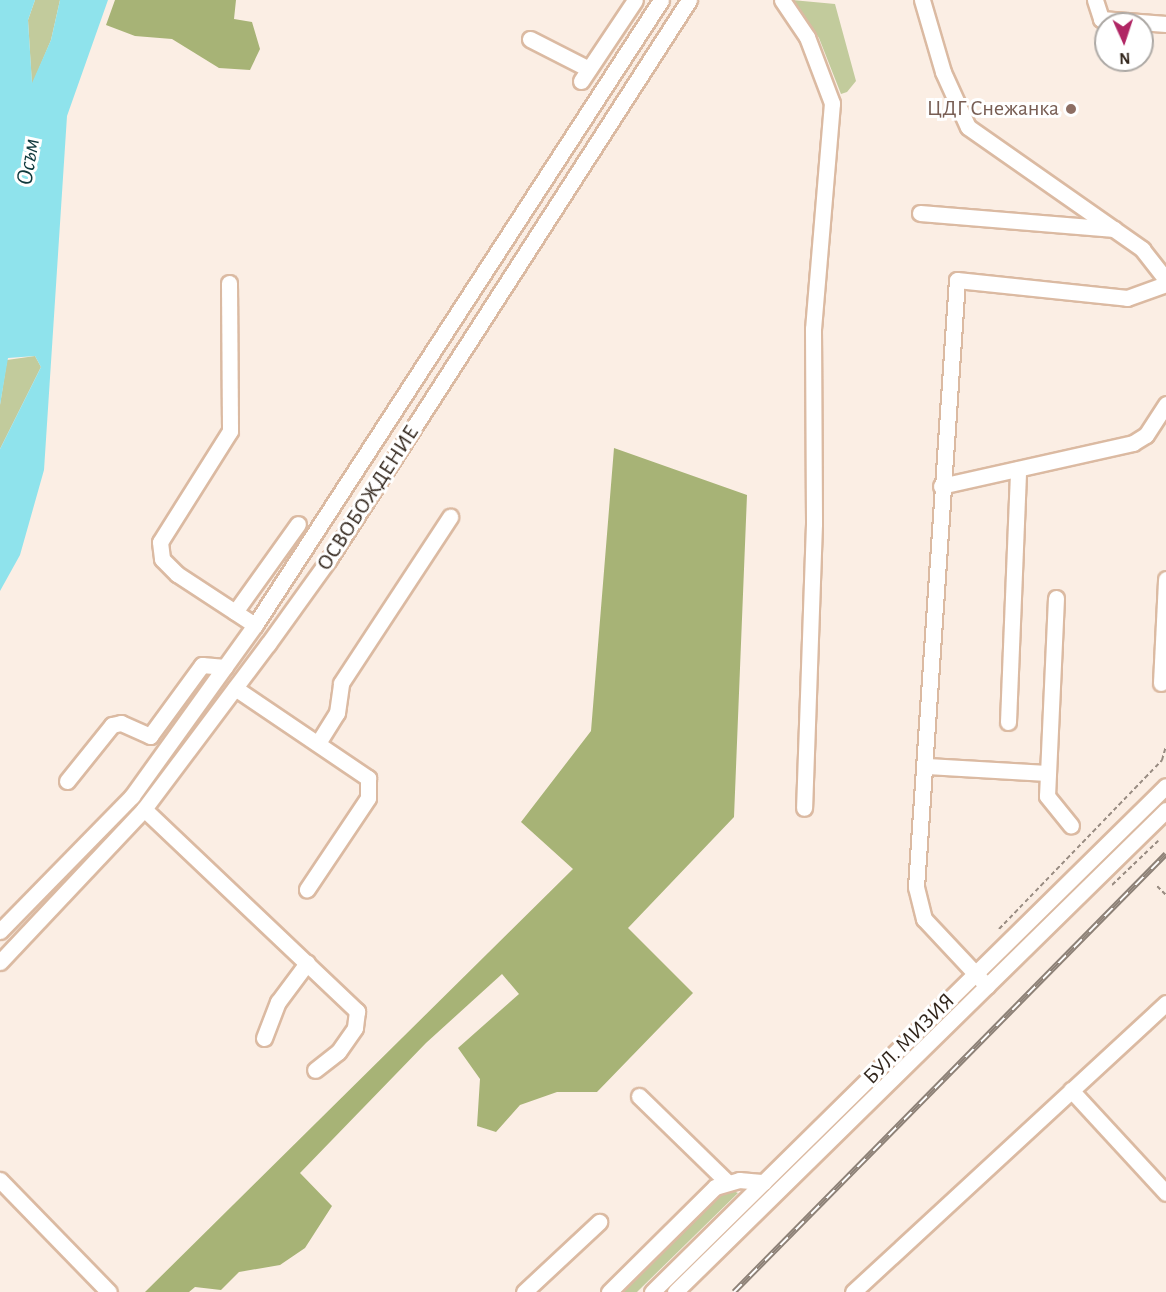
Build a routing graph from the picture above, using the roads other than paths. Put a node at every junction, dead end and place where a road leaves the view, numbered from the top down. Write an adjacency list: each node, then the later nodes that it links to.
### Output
1 (635, 0): 8 (street)
2 (662, 0): 21 (street, ОСВОБОЖДЕНИЕ)
3 (689, 0): 24 (street, ОСВОБОЖДЕНИЕ)
4 (782, 0): 31 (street)
5 (922, 0): 10 (street)
6 (1095, 0): 7 (street)
7 (1166, 24)
8 (530, 39)
9 (920, 213): 10 (street)
10 (1116, 229): 11 (street)
11 (1166, 282): 15 (street)
12 (229, 283): 20 (street)
13 (1166, 404): 14 (street)
14 (1018, 469): 15 (street); 25 (street)
15 (941, 486): 27 (street)
16 (450, 517): 26 (street)
17 (298, 524): 20 (street)
18 (1166, 579): 23 (street)
19 (1056, 598): 28 (street)
20 (235, 612): 21 (street)
21 (255, 625): 22 (street, ОСВОБОЖДЕНИЕ)
22 (225, 667): 29 (street); 36 (street, ОСВОБОЖДЕНИЕ)
23 (1161, 683)
24 (235, 688): 26 (street); 32 (street, ОСВОБОЖДЕНИЕ)
25 (1008, 722)
26 (318, 743): 35 (street)
27 (926, 766): 28 (street); 39 (street)
28 (1048, 772): 34 (street)
29 (67, 781)
30 (1166, 786): 39 (street, БУЛ. МИЗИЯ)
31 (804, 808)
32 (144, 809): 37 (street, ОСВОБОЖДЕНИЕ); 38 (street)
33 (1166, 810): 40 (street, БУЛ. МИЗИЯ)
34 (1071, 826)
35 (308, 889)
36 (0, 931)
37 (0, 962)
38 (307, 963): 42 (street); 43 (street)
39 (976, 974): 40 (street); 48 (street, БУЛ. МИЗИЯ)
40 (987, 986): 55 (street, БУЛ. МИЗИЯ)
41 (1166, 1003): 44 (street)
42 (264, 1038)
43 (315, 1070)
44 (1071, 1090): 49 (street); 56 (street)
45 (639, 1096): 47 (street)
46 (0, 1180): 51 (street)
47 (727, 1182): 48 (street); 53 (street)
48 (764, 1182): 54 (street, БУЛ. МИЗИЯ)
49 (1166, 1193)
50 (598, 1222): 52 (street)
51 (109, 1292)
52 (524, 1292)
53 (609, 1292)
54 (652, 1292)
55 (675, 1292)
56 (853, 1292)

